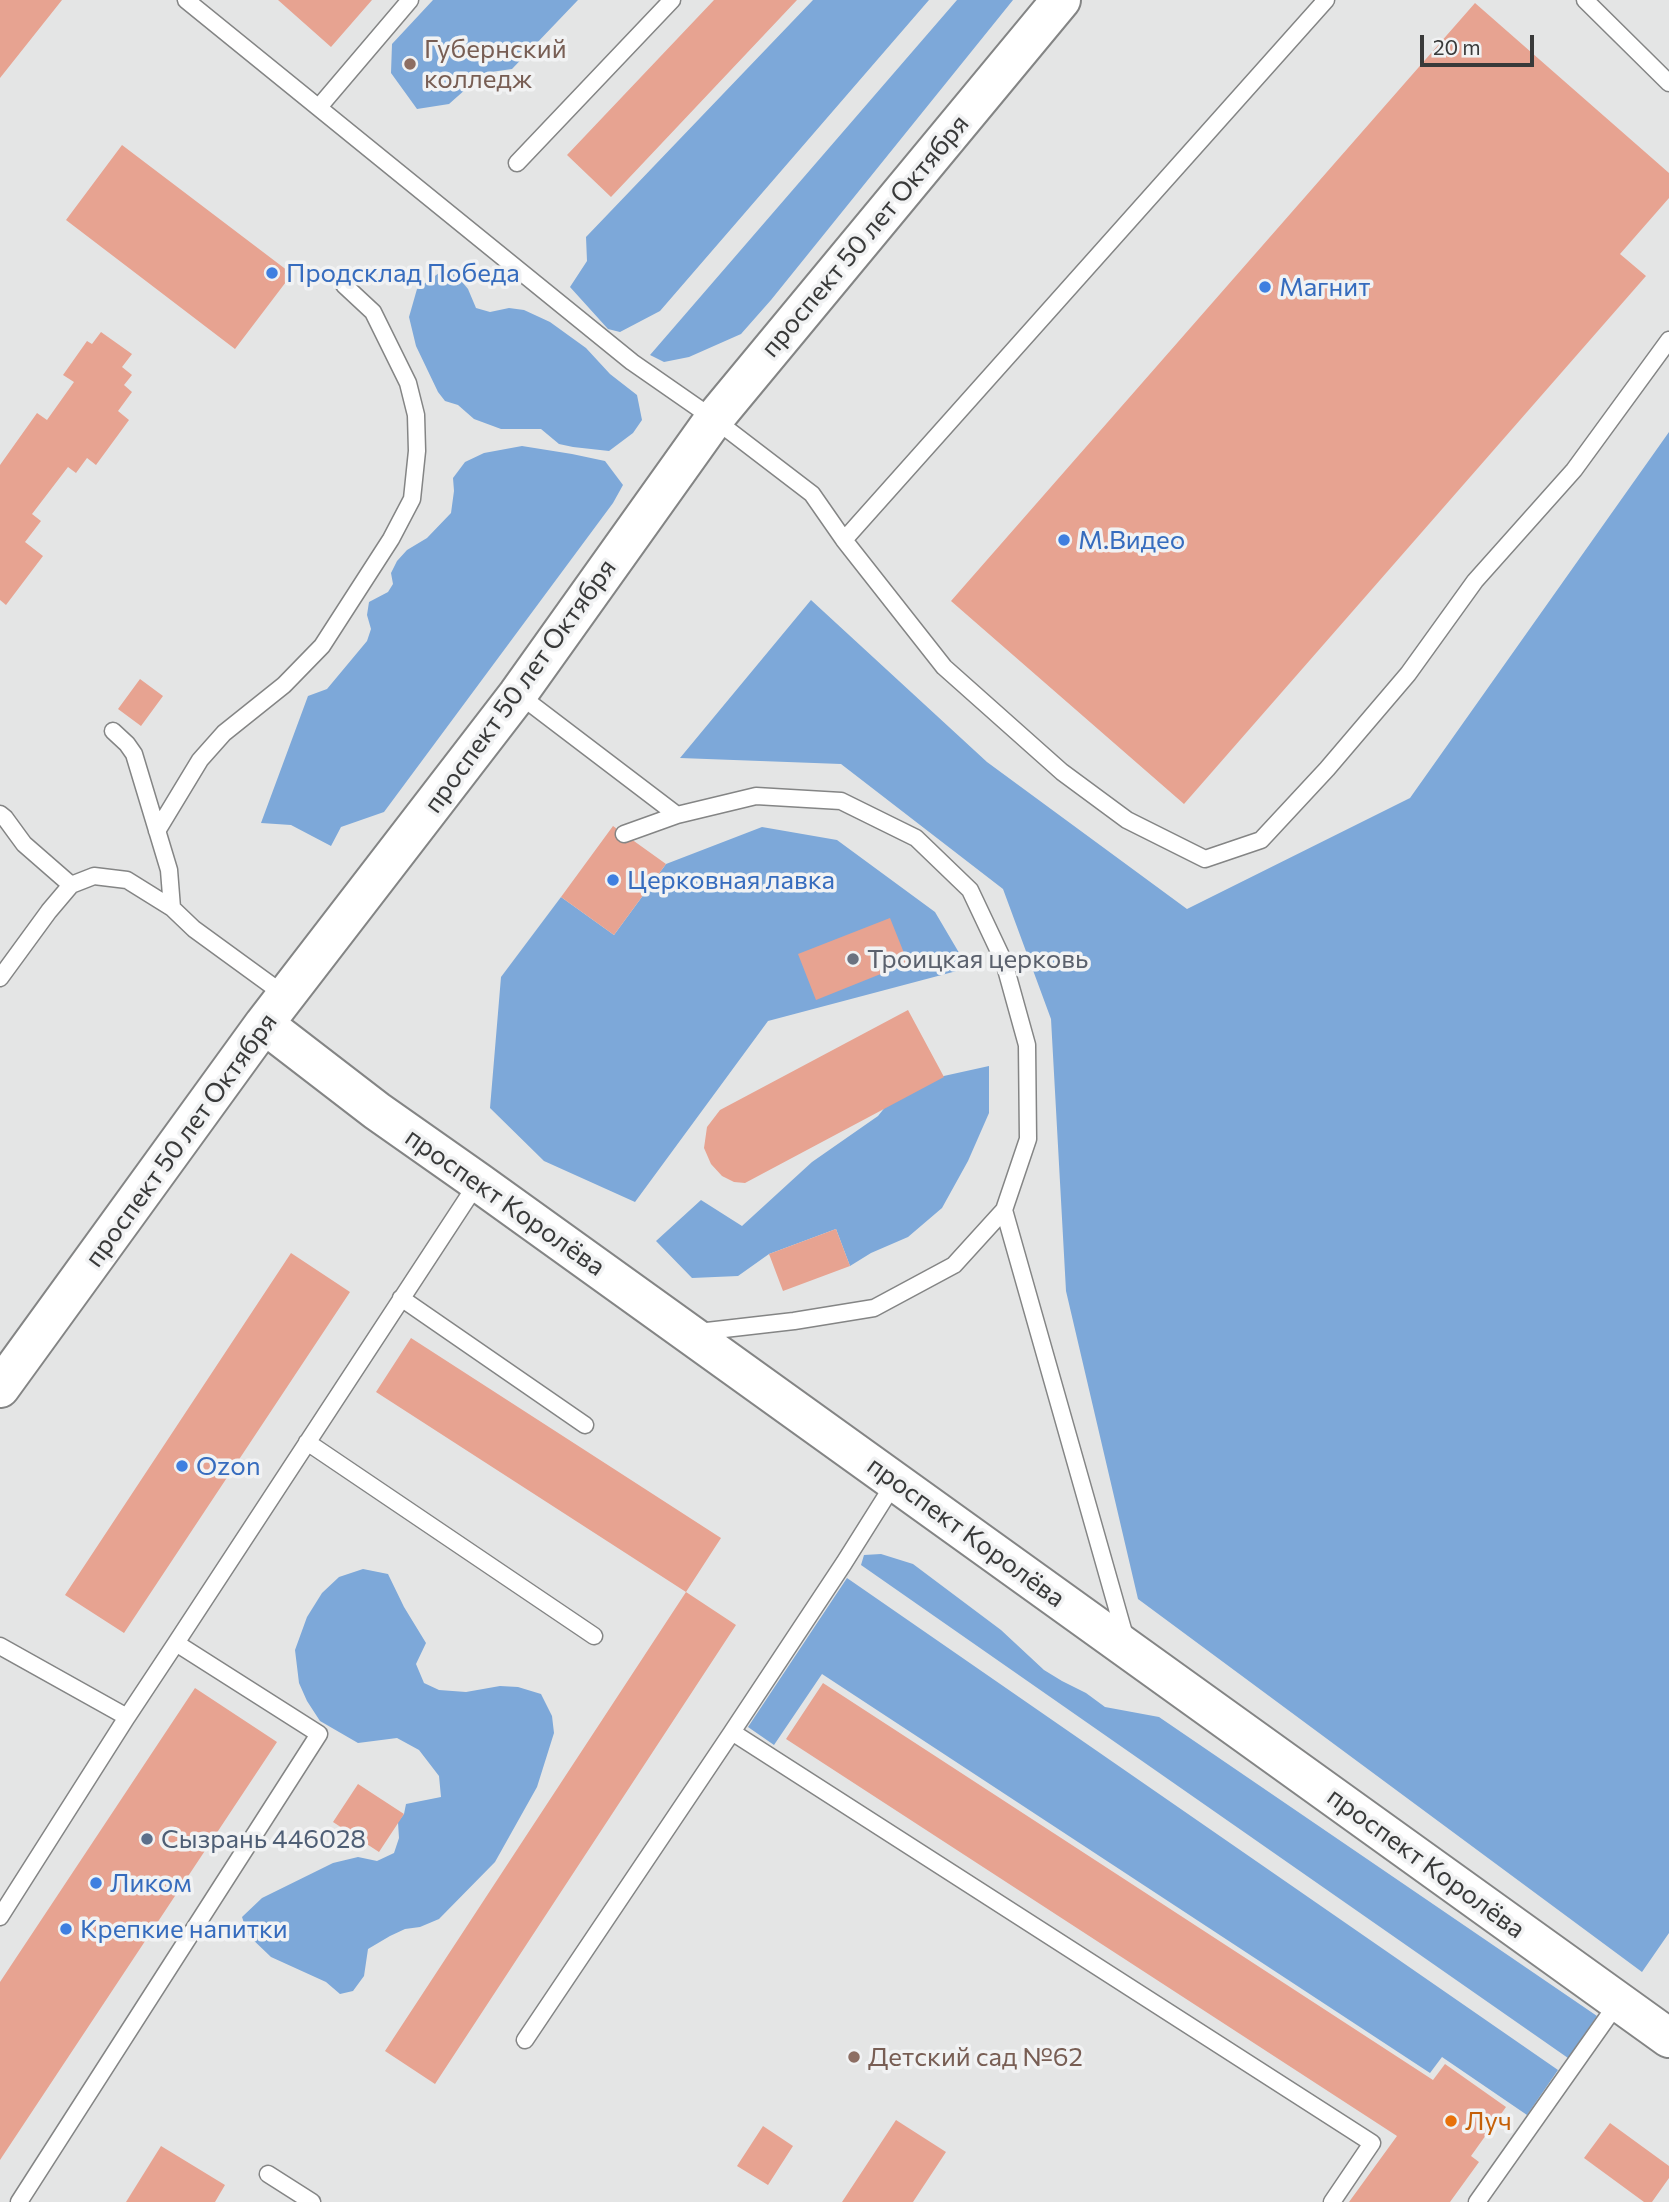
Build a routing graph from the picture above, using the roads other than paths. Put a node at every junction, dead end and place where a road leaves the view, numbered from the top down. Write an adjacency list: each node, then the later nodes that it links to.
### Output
1 (186, 0): 8 (lane)
2 (410, 0): 8 (lane)
3 (672, 0): 9 (lane)
4 (1061, 0): 12 (main road, проспект 50 лет Октября)
5 (1326, 0): 13 (lane)
6 (1585, 0): 7 (lane)
7 (1669, 83)
8 (319, 107): 12 (lane)
9 (517, 163)
10 (344, 285): 18 (lane)
11 (1669, 340): 13 (lane)
12 (714, 419): 13 (lane); 14 (main road, проспект 50 лет Октября)
13 (844, 540)
14 (518, 694): 17 (lane); 23 (main road, проспект 50 лет Октября)
15 (113, 732): 18 (lane)
16 (0, 814): 20 (lane)
17 (677, 815): 19 (lane); 25 (lane)
18 (157, 831): 21 (lane)
19 (624, 834)
20 (71, 885): 21 (lane); 22 (lane)
21 (172, 908): 23 (lane)
22 (0, 978)
23 (275, 1010): 24 (main road, проспект Королёва); 28 (main road, проспект 50 лет Октября)
24 (478, 1182): 26 (lane); 27 (main road, проспект Королёва)
25 (1004, 1210): 27 (lane); 35 (lane)
26 (401, 1298): 29 (lane); 30 (lane)
27 (688, 1333): 31 (main road, проспект Королёва)
28 (0, 1388)
29 (585, 1425)
30 (307, 1442): 32 (lane); 33 (lane)
31 (895, 1482): 35 (main road, проспект Королёва); 37 (lane)
32 (594, 1636)
33 (176, 1643): 36 (lane); 43 (lane)
34 (0, 1646): 36 (lane)
35 (1128, 1649): 39 (main road, проспект Королёва)
36 (127, 1717): 38 (lane)
37 (732, 1732): 41 (lane); 45 (lane)
38 (0, 1917)
39 (1619, 2001): 40 (main road, проспект Королёва); 46 (lane)
40 (1669, 2038)
41 (525, 2040)
42 (268, 2174): 44 (lane)
43 (19, 2202)
44 (312, 2202)
45 (1332, 2202)
46 (1477, 2202)

